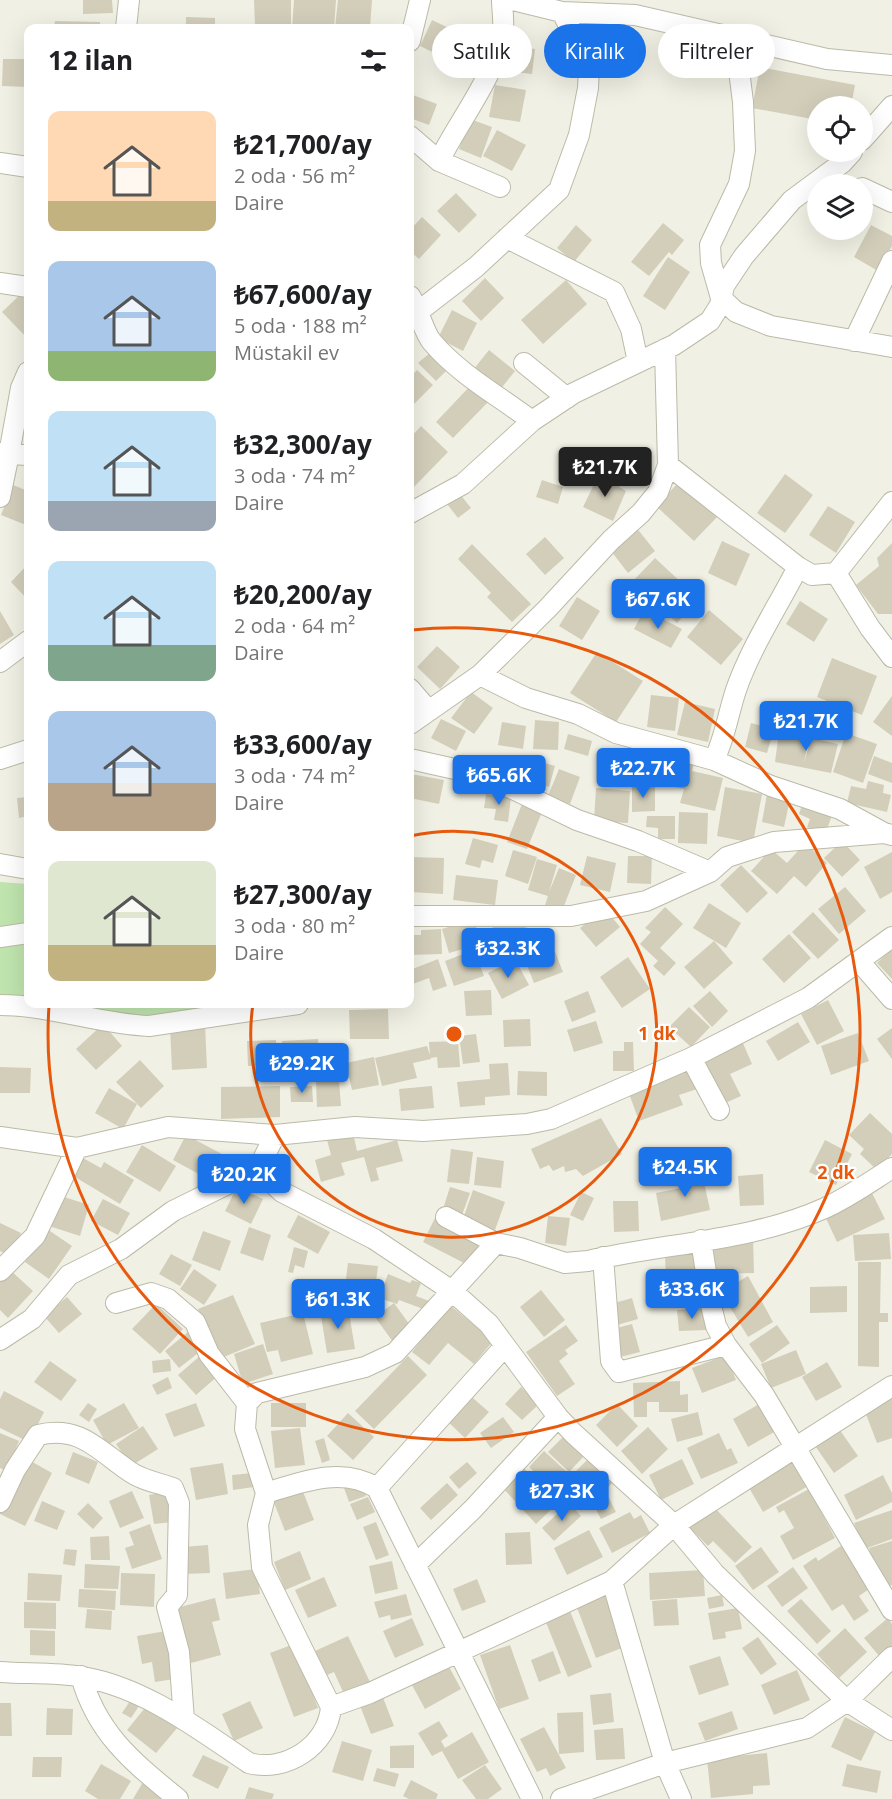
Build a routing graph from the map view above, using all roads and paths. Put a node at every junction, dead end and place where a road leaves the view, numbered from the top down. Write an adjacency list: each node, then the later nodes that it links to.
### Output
1 (129, 0): 7 (street)
2 (420, 0): 9 (street)
3 (502, 0): 16 (street)
4 (513, 0): 6 (street)
5 (638, 7): 6 (street); 8 (street)
6 (562, 12): 23 (street)
7 (126, 24)
8 (690, 24)
9 (414, 25)
10 (775, 48): 11 (street)
11 (892, 65)
12 (740, 78): 27 (street)
13 (892, 105): 14 (street)
14 (873, 127)
15 (414, 139): 16 (street)
16 (439, 161): 20 (street)
17 (841, 162): 27 (street)
18 (0, 163): 19 (street)
19 (24, 166)
20 (500, 188)
21 (873, 193): 22 (street)
22 (892, 202)
23 (507, 238): 28 (street); 33 (street)
24 (892, 261): 30 (street)
25 (0, 284): 26 (street)
26 (24, 287)
27 (721, 298): 30 (street); 32 (street)
28 (414, 307)
29 (414, 310): 37 (street)
30 (854, 341): 31 (street)
31 (892, 347)
32 (665, 349): 33 (street); 40 (street)
33 (638, 362): 36 (street)
34 (524, 363): 36 (street)
35 (24, 381): 38 (street)
36 (567, 398): 37 (street)
37 (532, 421): 43 (street)
38 (4, 454): 39 (street); 41 (street)
39 (24, 455)
40 (668, 465): 44 (street); 49 (street)
41 (0, 497)
42 (892, 502): 45 (street)
43 (414, 511)
44 (798, 567): 45 (street); 56 (street)
45 (836, 573): 47 (street)
46 (24, 644): 48 (street)
47 (892, 657)
48 (0, 662)
49 (480, 675): 51 (street); 56 (street)
50 (414, 694): 51 (street)
51 (429, 711): 52 (street)
52 (414, 721)
53 (24, 751): 54 (street)
54 (0, 759)
55 (414, 760): 60 (street)
56 (714, 760): 57 (street)
57 (888, 834): 60 (street)
58 (0, 864): 59 (street)
59 (24, 868)
60 (710, 872): 61 (street)
61 (414, 916)
62 (24, 934): 64 (street)
63 (892, 937): 65 (street)
64 (0, 938)
65 (859, 961): 66 (street); 71 (street)
66 (892, 999)
67 (0, 1005): 68 (street)
68 (24, 1005)
69 (38, 1008): 70 (street)
70 (271, 1008)
71 (691, 1058): 72 (street); 73 (street)
72 (719, 1110)
73 (275, 1135): 75 (street); 76 (street)
74 (0, 1137): 75 (street)
75 (77, 1148): 82 (street)
76 (258, 1169): 83 (street); 85 (street)
77 (888, 1176): 79 (street)
78 (446, 1217): 80 (street)
79 (701, 1240): 81 (street); 86 (street)
80 (496, 1243): 81 (street); 83 (street)
81 (603, 1257): 86 (street)
82 (0, 1271)
83 (452, 1291): 87 (street); 89 (street)
84 (117, 1303): 89 (street)
85 (0, 1340)
86 (726, 1345): 91 (street)
87 (505, 1346): 90 (street); 92 (street)
88 (892, 1386): 91 (street)
89 (247, 1403): 93 (street)
90 (558, 1417): 95 (street); 96 (street)
91 (796, 1448): 95 (street); 98 (street)
92 (377, 1488): 93 (street); 96 (street)
93 (266, 1493): 104 (street)
94 (0, 1502): 105 (street)
95 (674, 1525): 97 (street); 103 (street)
96 (415, 1565): 99 (street)
97 (612, 1581): 99 (street); 107 (street)
98 (892, 1610)
99 (459, 1652): 104 (street); 109 (street)
100 (892, 1657): 103 (street)
101 (0, 1672): 102 (street)
102 (81, 1676): 105 (street); 108 (street)
103 (847, 1701): 106 (street); 107 (street)
104 (332, 1707): 105 (street)
105 (184, 1720)
106 (892, 1730)
107 (665, 1763): 110 (street); 111 (street)
108 (178, 1799)
109 (532, 1799)
110 (561, 1799)
111 (681, 1799)

